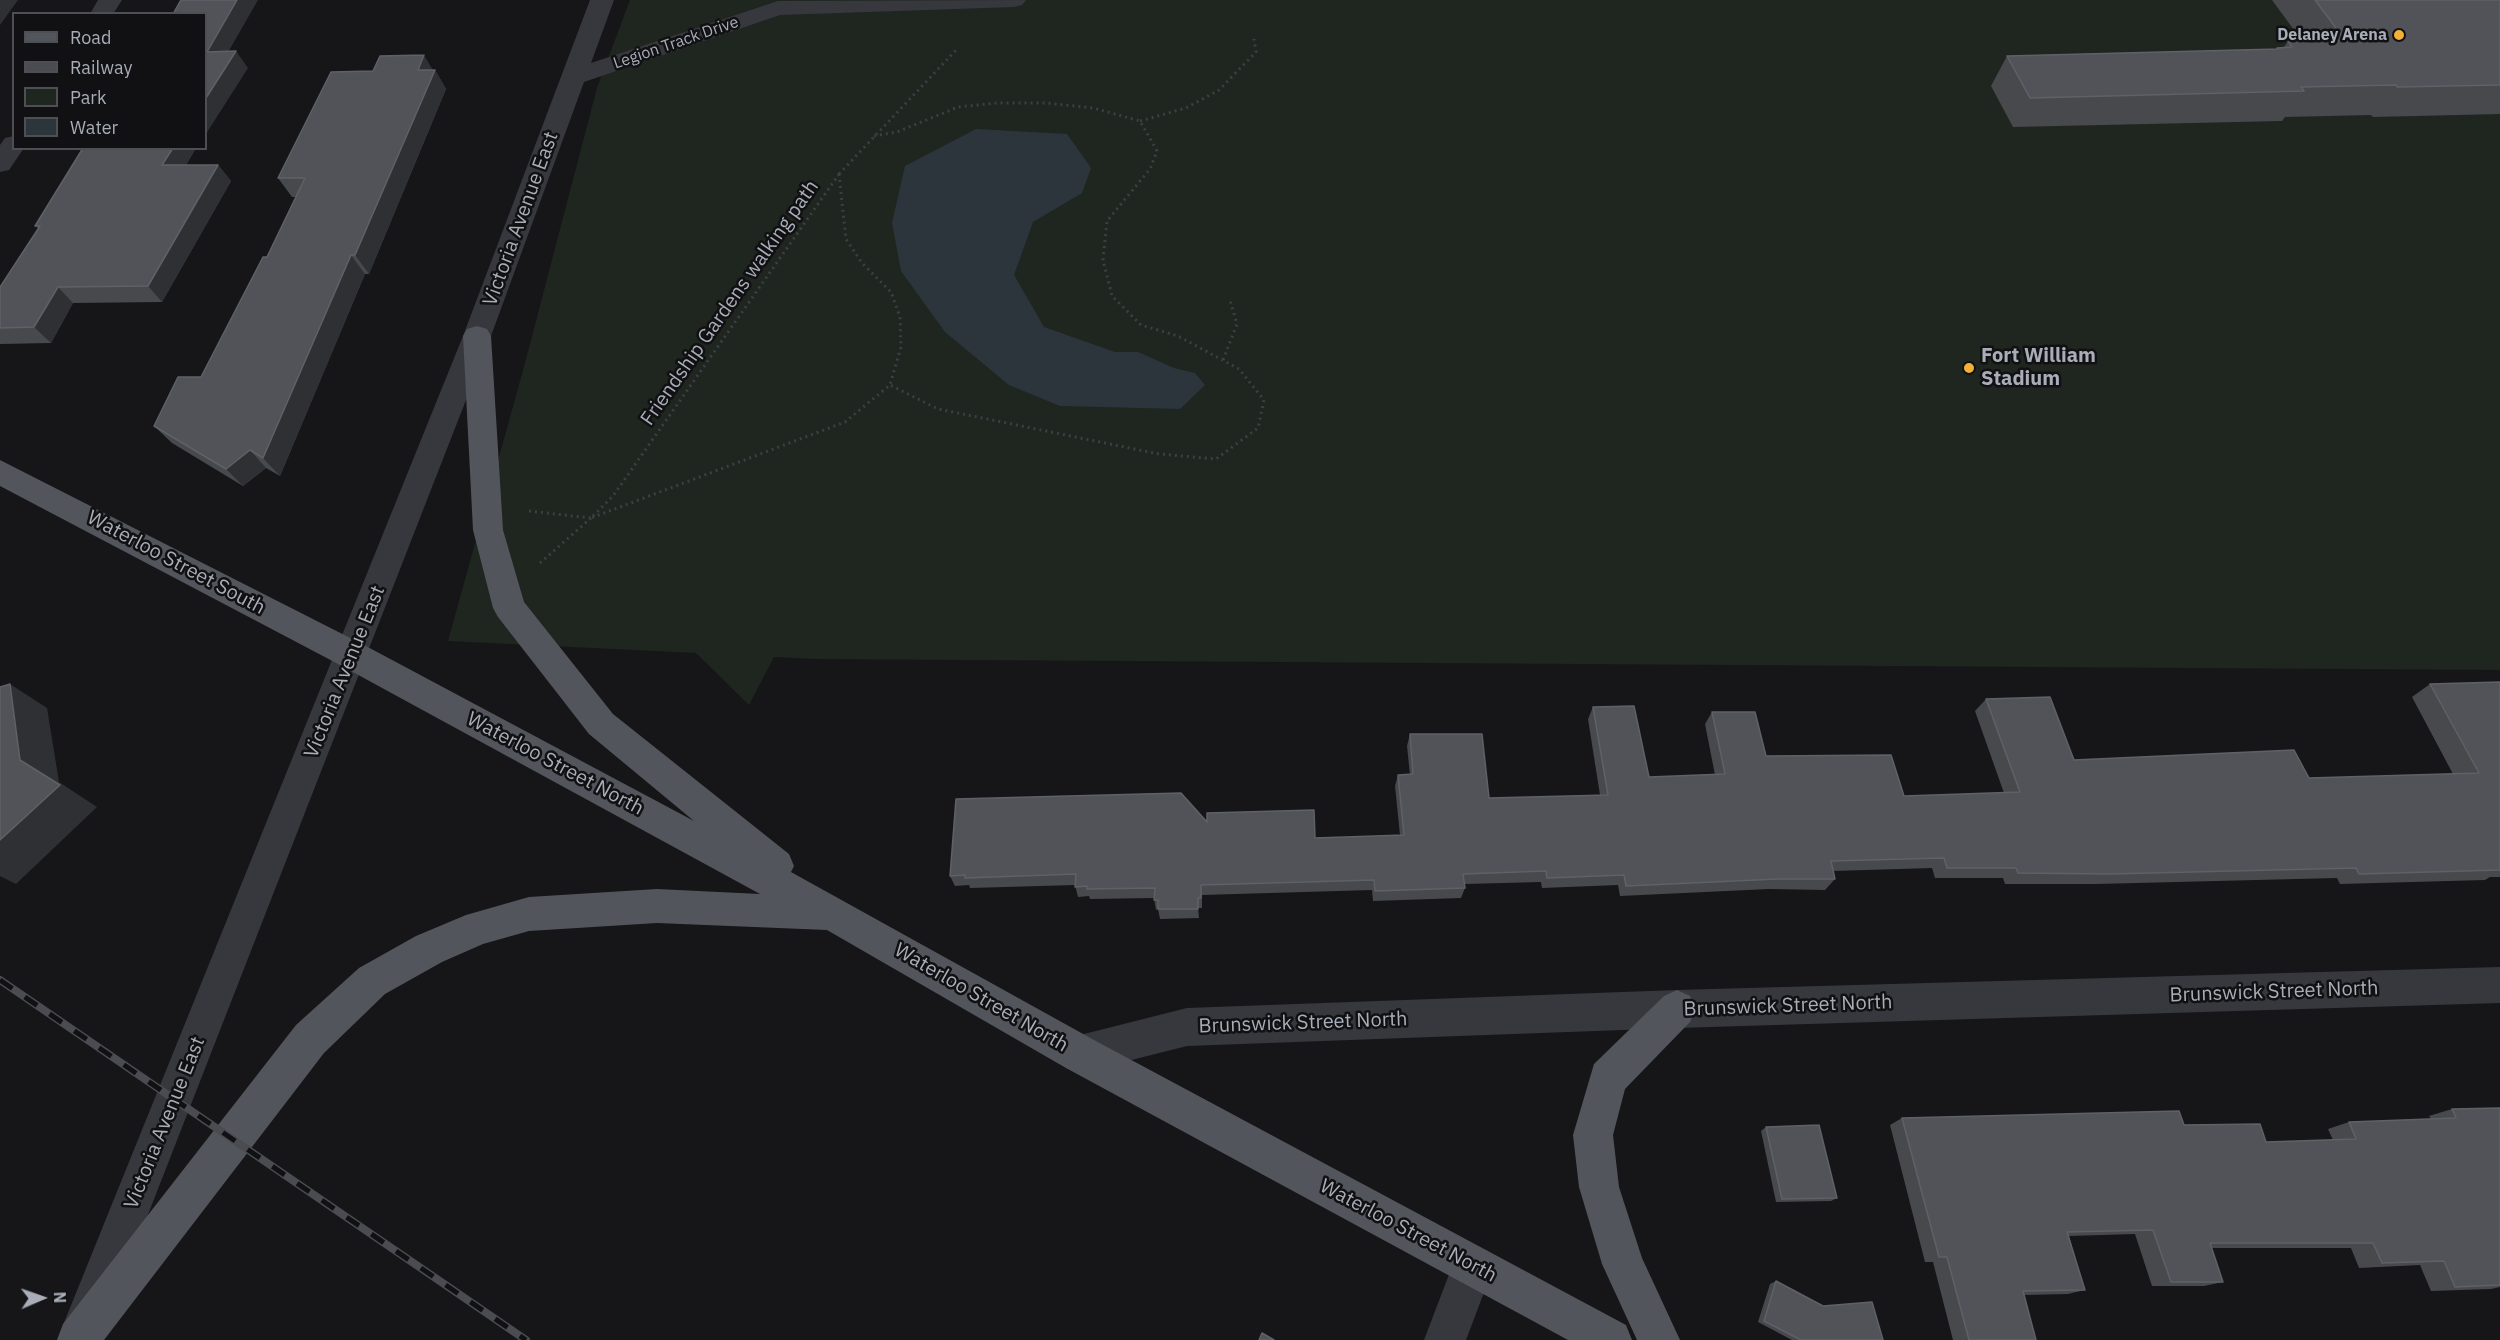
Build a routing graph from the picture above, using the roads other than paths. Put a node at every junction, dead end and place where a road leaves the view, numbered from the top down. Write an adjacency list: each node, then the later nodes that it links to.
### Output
1 (602, 0): 5 (street, Victoria Avenue East)
2 (755, 0): 4 (street, Legion Track Drive)
3 (1014, 0): 4 (street, Legion Track Drive)
4 (778, 8): 5 (street, Legion Track Drive)
5 (574, 77): 8 (street, Victoria Avenue East)
6 (12, 147): 7 (street)
7 (0, 164)
8 (477, 336): 10 (street, Victoria Avenue East); 11 (main road)
9 (0, 472): 10 (main road, Waterloo Street South)
10 (352, 655): 11 (main road, Waterloo Street North); 16 (street, Victoria Avenue East)
11 (835, 915): 14 (main road, Waterloo Street North); 16 (main road)
12 (2500, 985): 13 (street, Brunswick Street North)
13 (1677, 1009): 14 (street, Brunswick Street North); 19 (main road)
14 (1080, 1054): 15 (main road, Waterloo Street North)
15 (1473, 1266): 17 (street); 18 (main road, Waterloo Street North)
16 (78, 1340)
17 (1445, 1340)
18 (1611, 1340)
19 (1659, 1340)

